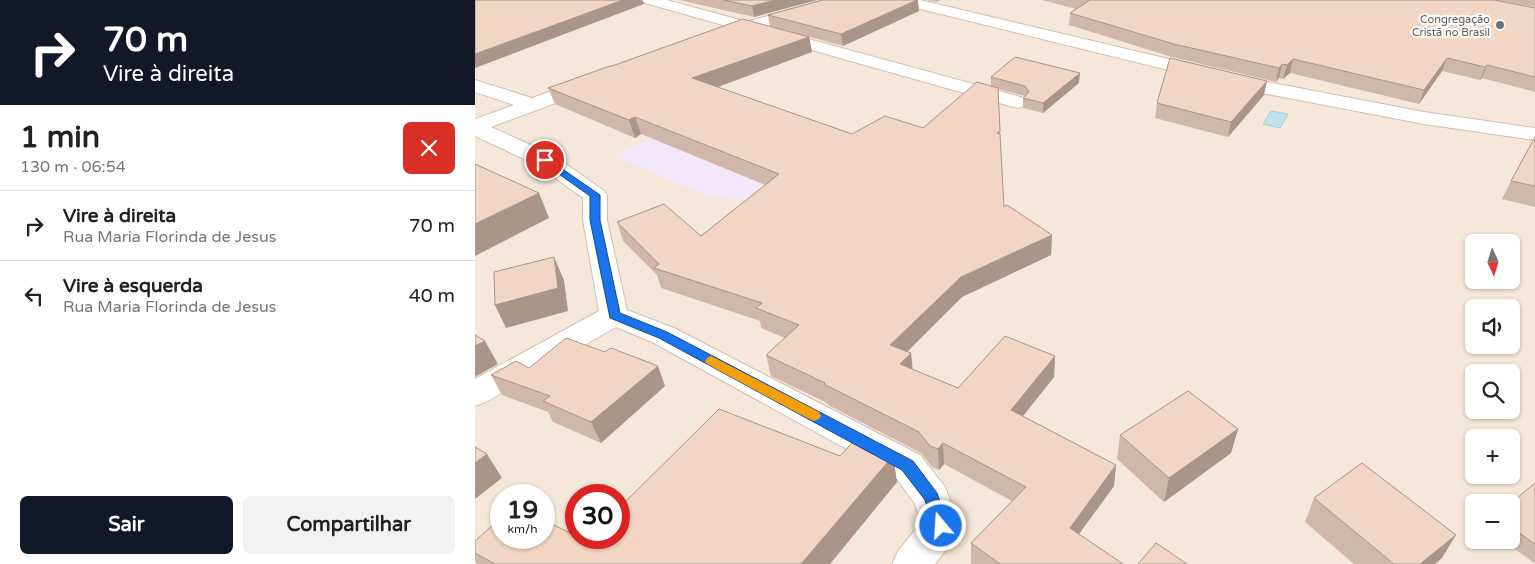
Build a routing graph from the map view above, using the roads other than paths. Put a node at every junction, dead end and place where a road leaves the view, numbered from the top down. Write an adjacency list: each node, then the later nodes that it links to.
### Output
1 (650, 0): 4 (street)
2 (842, 0): 4 (street)
3 (901, 0): 11 (street)
4 (746, 28): 5 (street); 8 (street)
5 (711, 39)
6 (605, 78): 9 (street)
7 (475, 86): 9 (street)
8 (1017, 102)
9 (534, 105): 10 (street)
10 (475, 127): 12 (street)
11 (1535, 134)
12 (614, 315): 13 (street); 14 (street)
13 (475, 394)
14 (912, 564)

